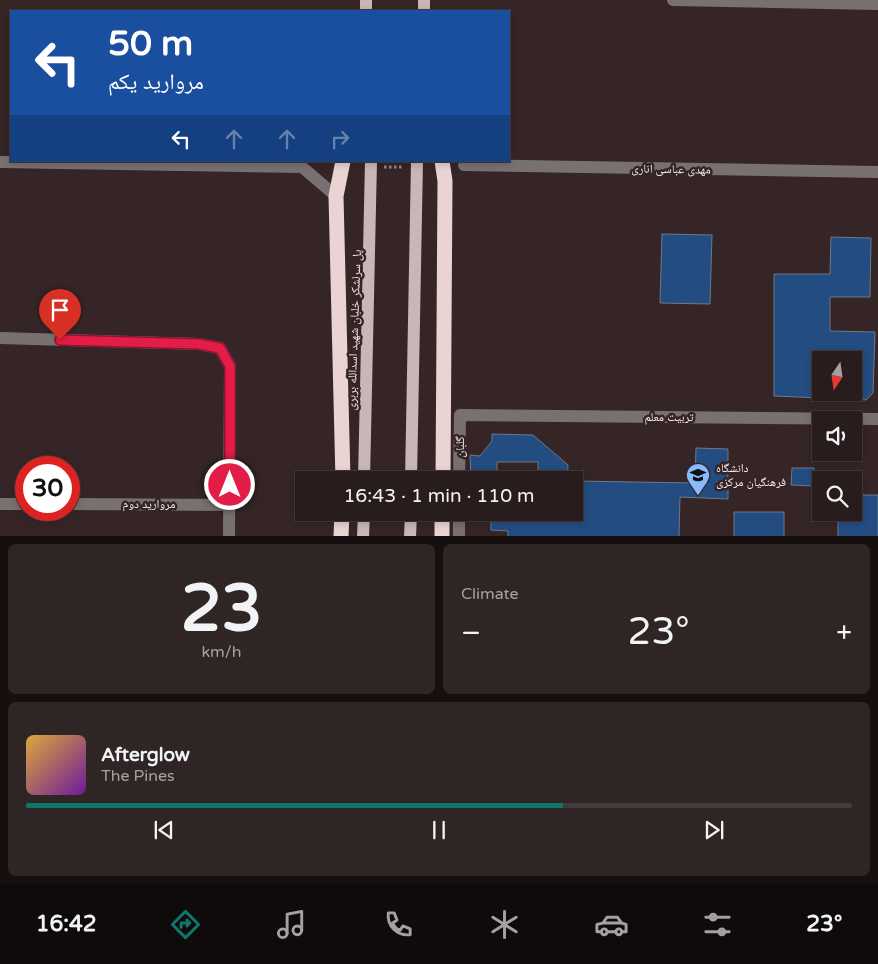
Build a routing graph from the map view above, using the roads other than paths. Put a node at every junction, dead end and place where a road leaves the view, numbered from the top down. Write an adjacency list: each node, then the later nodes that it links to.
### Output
1 (673, 0): 2 (street)
2 (845, 2): 3 (street)
3 (878, 4)
4 (0, 162): 11 (street)
5 (343, 162): 11 (highway)
6 (370, 162): 16 (main road, پل سرلشکر خلبان شهید اسدالله بربری)
7 (417, 162): 17 (main road)
8 (442, 162): 18 (highway)
9 (464, 165): 10 (street, مهدی عباسی اناری)
10 (878, 172)
11 (336, 196): 15 (highway)
12 (0, 338): 23 (street)
13 (460, 415): 14 (street, تربیت معلم); 19 (street, گلبان)
14 (878, 418)
15 (343, 471)
16 (364, 471)
17 (411, 471)
18 (443, 471)
19 (459, 471)
20 (0, 504): 21 (street)
21 (15, 504)
22 (80, 504): 23 (street, مروارید دوم)
23 (230, 505): 29 (street)
24 (342, 521): 30 (highway)
25 (364, 521): 31 (main road)
26 (411, 521): 32 (main road)
27 (442, 521): 33 (highway)
28 (459, 521): 34 (street)
29 (229, 536)
30 (341, 536)
31 (364, 536)
32 (410, 536)
33 (442, 536)
34 (459, 536)

